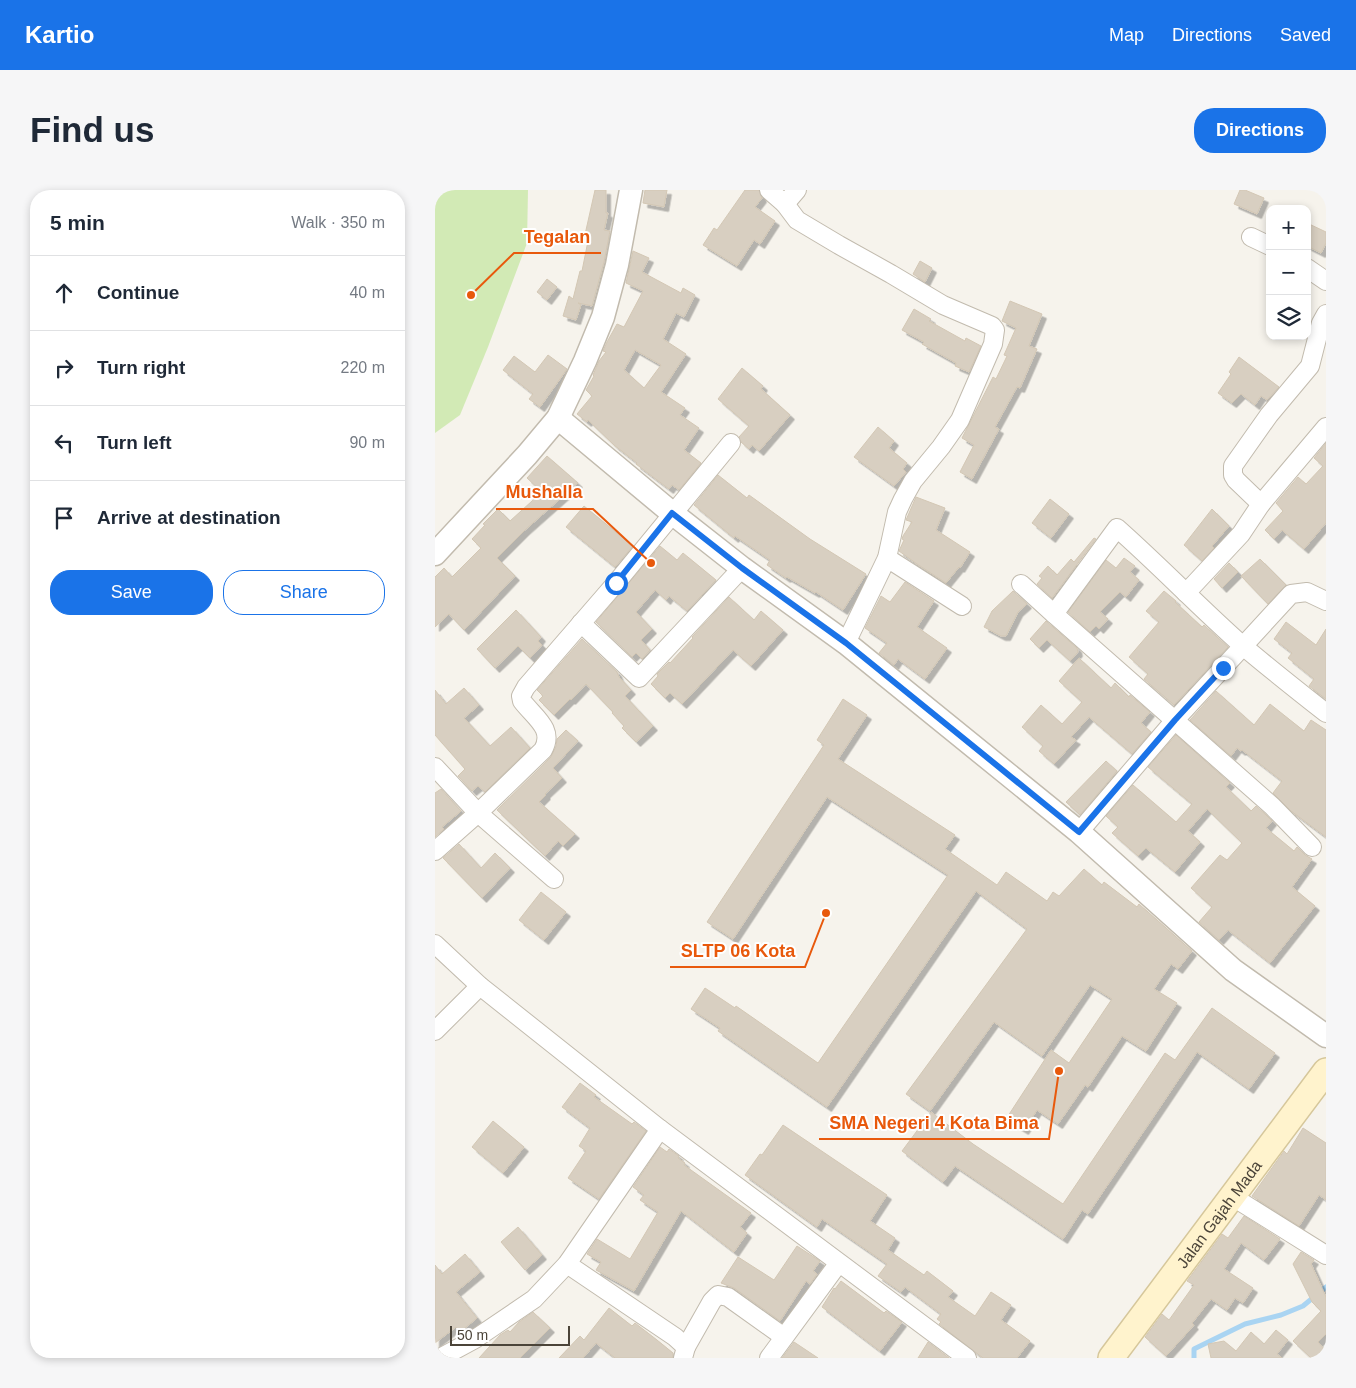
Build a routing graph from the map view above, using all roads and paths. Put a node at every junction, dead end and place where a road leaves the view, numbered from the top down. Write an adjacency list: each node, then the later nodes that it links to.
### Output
1 (631, 190): 10 (street)
2 (769, 190): 4 (street)
3 (797, 190): 4 (street)
4 (785, 204): 16 (street)
5 (1251, 237): 6 (street)
6 (1266, 244)
7 (1311, 271): 8 (street)
8 (1326, 281)
9 (1326, 314): 13 (street)
10 (558, 418): 14 (street); 15 (street)
11 (1326, 427): 13 (street)
12 (731, 443): 14 (street)
13 (1261, 504): 19 (street)
14 (672, 513): 17 (street); 23 (street)
15 (435, 554)
16 (887, 558): 21 (street); 24 (street)
17 (742, 568): 23 (street); 24 (street)
18 (1021, 584): 22 (street)
19 (1186, 593): 22 (street); 25 (street)
20 (1326, 601): 25 (street)
21 (962, 606)
22 (1054, 614): 27 (street)
23 (581, 623): 29 (street)
24 (846, 643): 30 (street)
25 (1243, 646): 26 (street); 27 (street)
26 (1326, 713)
27 (1175, 720): 30 (street); 31 (street)
28 (435, 767): 29 (street)
29 (478, 813): 32 (street); 33 (street)
30 (1079, 832): 37 (street)
31 (1312, 846)
32 (435, 851)
33 (554, 879)
34 (435, 944): 35 (street)
35 (480, 986): 36 (street); 39 (street)
36 (435, 1031)
37 (1326, 1036)
38 (1326, 1071): 40 (main road, Jalan Gajah Mada)
39 (660, 1129): 42 (street); 43 (street)
40 (1233, 1197): 41 (street); 49 (main road, Jalan Gajah Mada)
41 (1326, 1255)
42 (567, 1264): 45 (street); 47 (street)
43 (838, 1264): 44 (street); 46 (street)
44 (784, 1337): 45 (street); 48 (street)
45 (685, 1352)
46 (964, 1357)
47 (441, 1358)
48 (769, 1358)
49 (1111, 1358)

